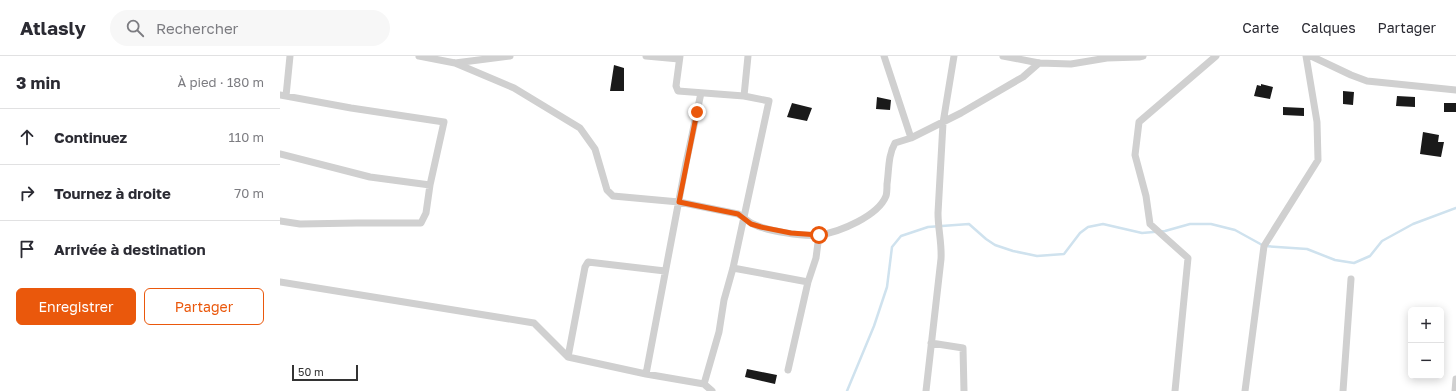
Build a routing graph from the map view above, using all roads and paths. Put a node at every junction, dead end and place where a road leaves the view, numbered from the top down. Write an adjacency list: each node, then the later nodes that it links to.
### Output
1 (290, 56): 18 (street)
2 (419, 56): 14 (street)
3 (510, 56): 14 (street)
4 (646, 56): 13 (street)
5 (748, 56): 19 (street)
6 (884, 56): 21 (street)
7 (954, 56): 20 (street)
8 (1003, 56): 15 (street)
9 (1143, 56): 15 (street)
10 (1216, 56): 42 (street)
11 (1306, 56): 43 (street)
12 (1311, 56): 16 (street)
13 (679, 58): 17 (street)
14 (455, 62): 24 (street)
15 (1039, 63): 20 (street)
16 (1456, 90)
17 (701, 93): 19 (street); 24 (street)
18 (283, 95): 23 (street)
19 (744, 96): 25 (street)
20 (943, 123): 21 (street); 33 (street)
21 (910, 138): 27 (street)
22 (280, 154): 23 (street)
23 (430, 185): 26 (street)
24 (679, 202): 25 (street); 29 (street)
25 (744, 217): 27 (street); 28 (street)
26 (280, 221)
27 (819, 235): 32 (street)
28 (733, 268): 32 (street); 38 (street)
29 (666, 271): 34 (street); 36 (street)
30 (1352, 279): 44 (street)
31 (280, 282): 34 (street)
32 (808, 282): 35 (street)
33 (931, 343): 40 (street); 41 (street)
34 (568, 357): 36 (street)
35 (788, 370)
36 (646, 374): 38 (street)
37 (1456, 379): 45 (street)
38 (704, 384): 39 (street)
39 (712, 391)
40 (926, 391)
41 (964, 391)
42 (1174, 391)
43 (1245, 391)
44 (1344, 391)
45 (1455, 391)

